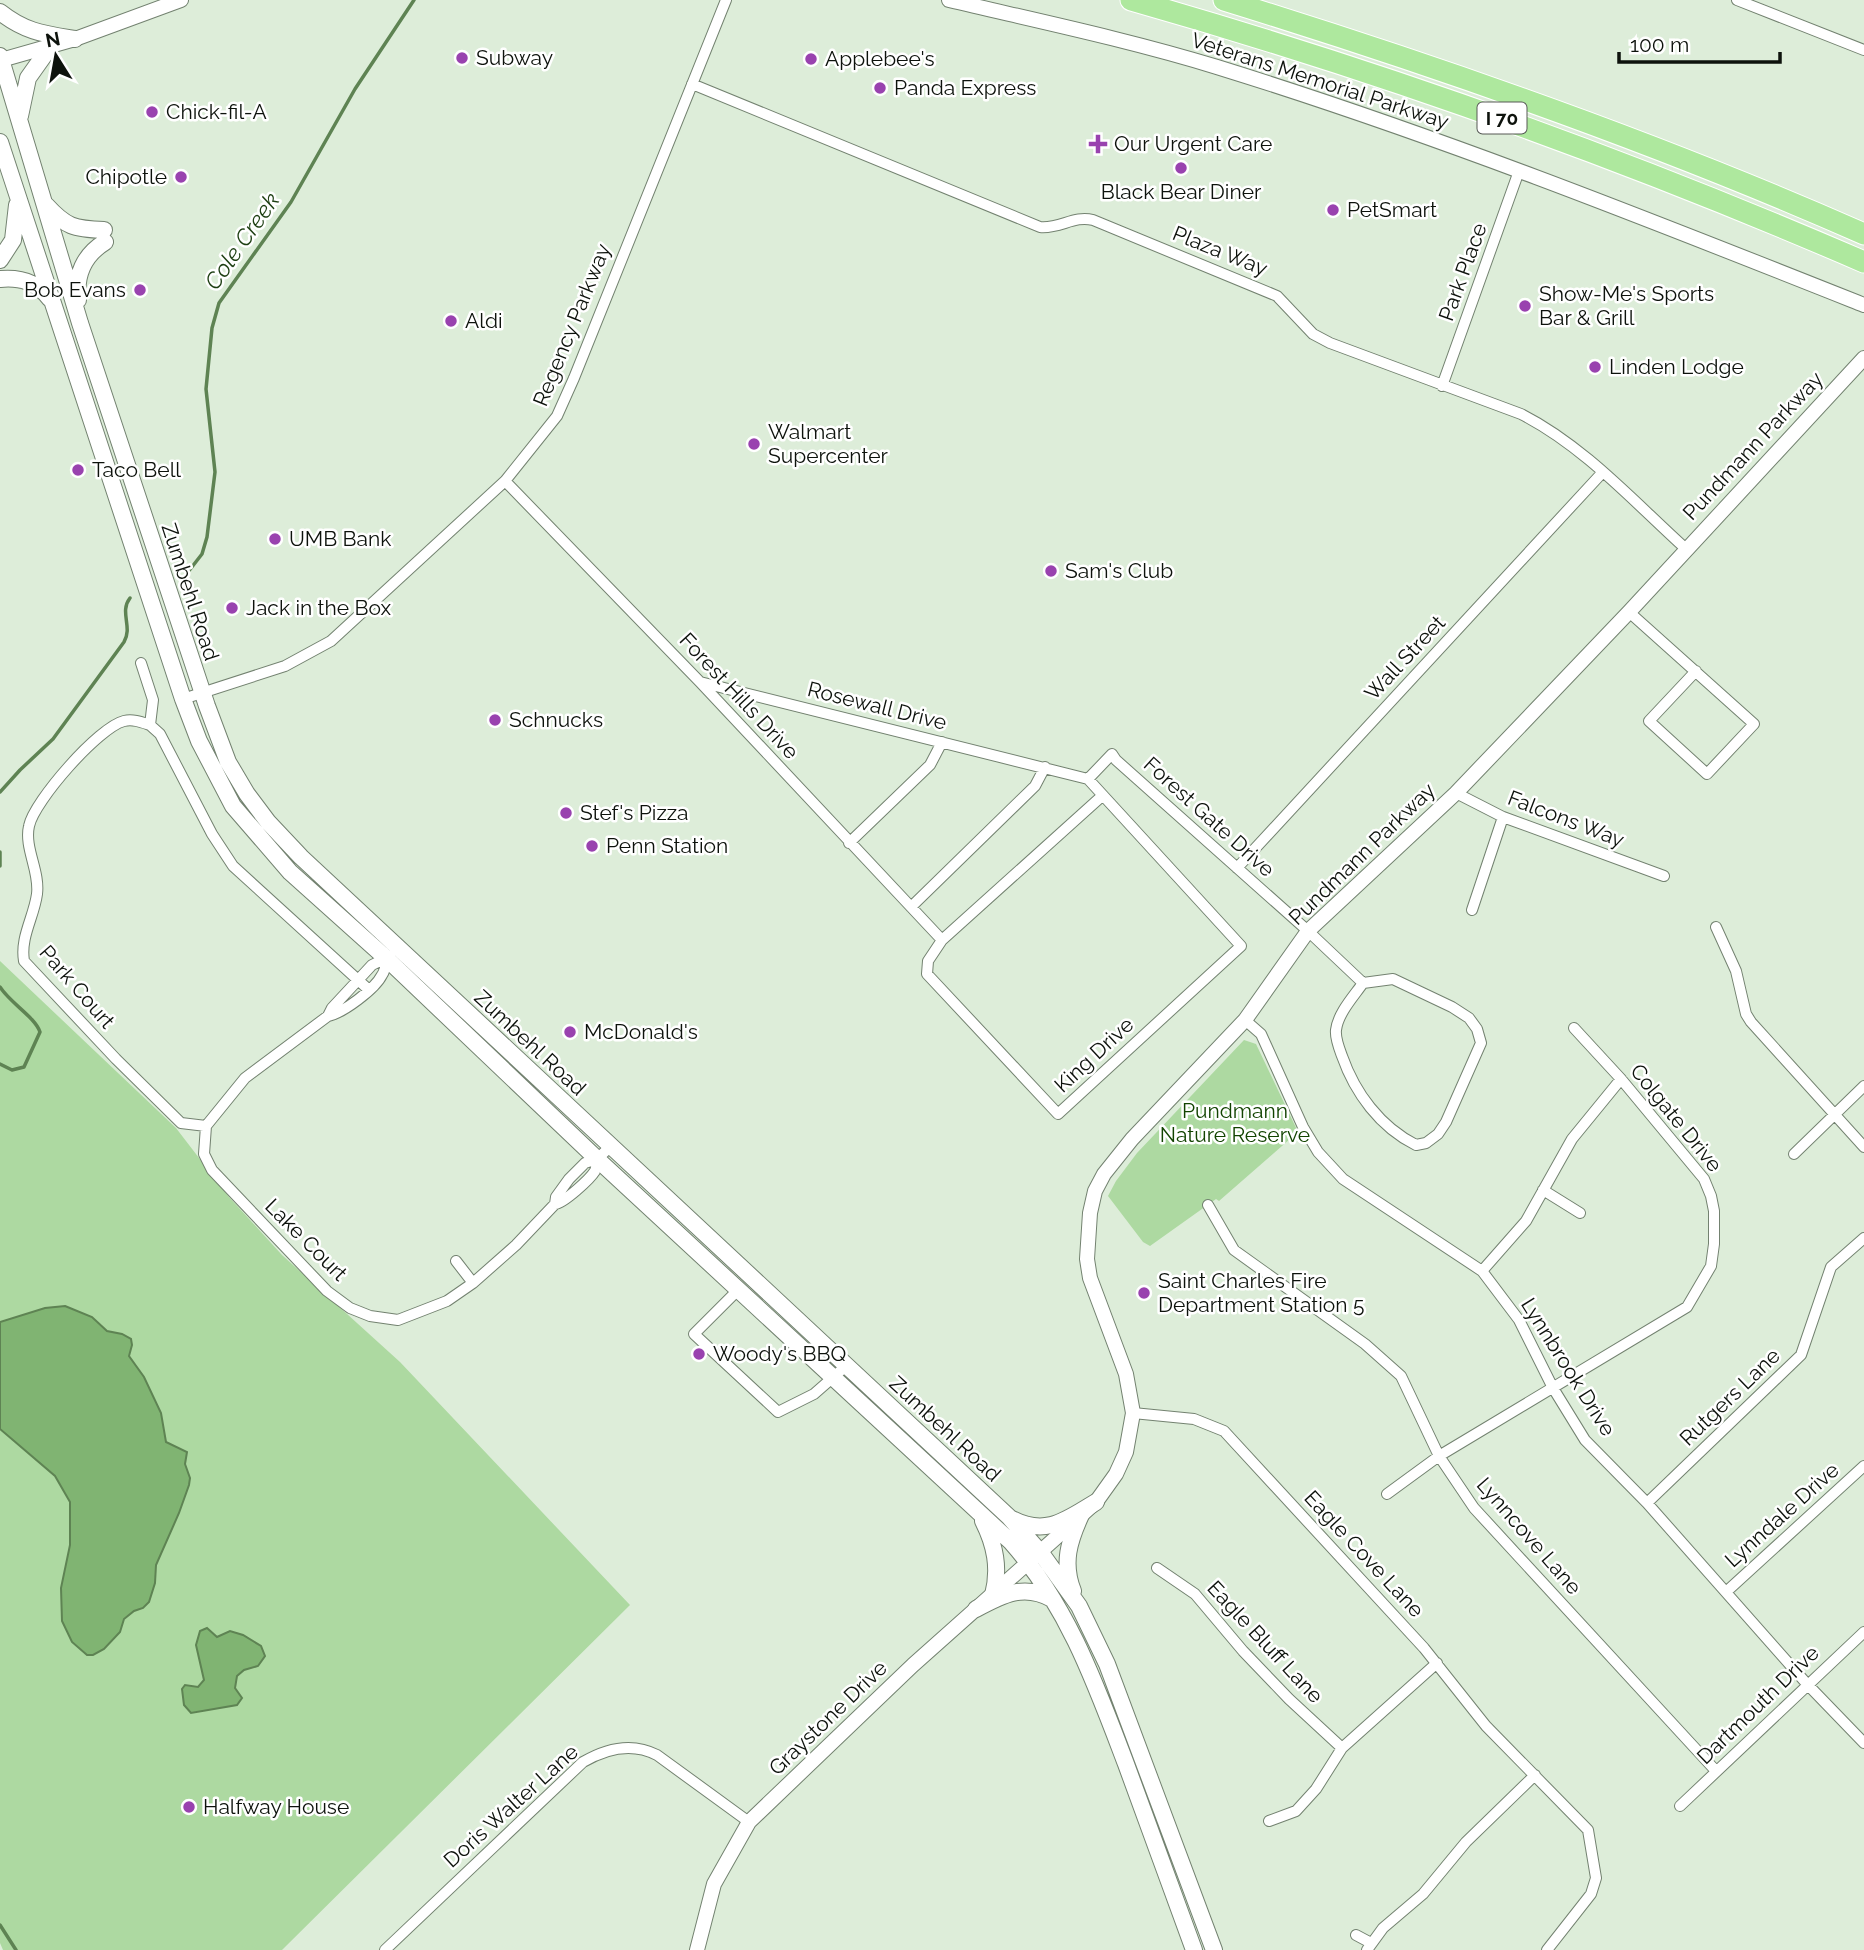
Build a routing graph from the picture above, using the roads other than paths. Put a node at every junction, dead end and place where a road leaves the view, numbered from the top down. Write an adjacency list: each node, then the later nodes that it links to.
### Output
1 (181, 0): 8 (street)
2 (726, 0): 12 (street, Regency Parkway)
3 (949, 0): 15 (street, Veterans Memorial Parkway)
4 (1132, 0): 20 (highway, I 70)
5 (1224, 0): 18 (highway, I 70)
6 (1737, 0): 10 (street)
7 (0, 12): 8 (main road)
8 (75, 39): 9 (street)
9 (50, 47): 11 (street); 13 (main road)
10 (1864, 50)
11 (0, 59): 13 (main road, Zumbehl Road)
12 (692, 84): 26 (street, Plaza Way); 28 (street, Regency Parkway)
13 (20, 119): 17 (main road, Zumbehl Road)
14 (0, 142): 16 (main road, Zumbehl Road)
15 (1519, 171): 23 (street, Veterans Memorial Parkway); 26 (street, Park Place)
16 (17, 199): 19 (main road); 22 (main road, Zumbehl Road)
17 (43, 202): 24 (main road, Zumbehl Road); 24 (main road)
18 (1864, 234)
19 (0, 260)
20 (1864, 262)
21 (0, 279): 22 (main road)
22 (54, 304): 30 (main road, Zumbehl Road)
23 (1864, 305)
24 (80, 323): 29 (main road, Zumbehl Road)
25 (1864, 358): 31 (street, Pundmann Parkway)
26 (1442, 386): 27 (street, Plaza Way)
27 (1602, 473): 31 (street, Plaza Way); 46 (street, Wall Street)
28 (505, 481): 35 (street, Forest Hills Drive); 36 (street, Regency Parkway)
29 (146, 525): 30 (main road); 36 (main road, Zumbehl Road)
30 (129, 530): 37 (main road, Zumbehl Road)
31 (1686, 549): 32 (street, Pundmann Parkway)
32 (1629, 612): 34 (street); 42 (street, Pundmann Parkway)
33 (141, 663): 38 (street)
34 (1696, 671): 34 (street)
35 (701, 682): 39 (street, Rosewall Drive); 45 (street, Forest Hills Drive)
36 (202, 693): 37 (street, Regency Parkway); 53 (main road, Zumbehl Road)
37 (183, 699): 53 (main road, Zumbehl Road)
38 (150, 724): 54 (street); 63 (street, Park Court)
39 (942, 742): 40 (street, Rosewall Drive); 45 (street)
40 (1045, 767): 41 (street, Rosewall Drive); 48 (street)
41 (1088, 779): 43 (street); 46 (street, Forest Gate Drive)
42 (1456, 793): 44 (street, Falcons Way); 51 (street, Pundmann Parkway)
43 (1102, 796): 52 (street, King Drive); 52 (street, King Drive)
44 (1503, 817): 47 (street, Falcons Way); 49 (street)
45 (849, 843): 48 (street, Forest Hills Drive)
46 (1237, 868): 51 (street, Forest Gate Drive)
47 (1664, 876)
48 (911, 907): 52 (street, Forest Hills Drive)
49 (1472, 910)
50 (1716, 927): 62 (street)
51 (1308, 931): 55 (street, Forest Gate Drive); 58 (street, Pundmann Parkway)
52 (942, 940)
53 (393, 953): 54 (street); 56 (street); 64 (main road, Zumbehl Road); 67 (main road, Zumbehl Road)
54 (358, 981): 56 (street); 57 (street)
55 (1363, 983): 55 (street)
56 (369, 990): 57 (street)
57 (328, 1016): 63 (street)
58 (1245, 1020): 73 (street, Lynnbrook Drive); 79 (street, Pundmann Parkway)
59 (1574, 1028): 60 (street, Colgate Drive)
60 (1621, 1079): 68 (street); 78 (street, Colgate Drive)
61 (1864, 1087): 62 (street)
62 (1836, 1116): 65 (street); 66 (street)
63 (206, 1126): 74 (street, Lake Court)
64 (610, 1147): 67 (street, Lake Court); 76 (main road, Zumbehl Road)
65 (1864, 1147)
66 (1794, 1154)
67 (597, 1159): 74 (street, Lake Court); 75 (main road, Zumbehl Road)
68 (1543, 1190): 70 (street); 73 (street)
69 (1208, 1205): 80 (street, Lynncove Lane)
70 (1580, 1213)
71 (1864, 1238): 84 (street, Rutgers Lane)
72 (456, 1261): 74 (street)
73 (1482, 1271): 78 (street, Lynnbrook Drive)
74 (473, 1283)
75 (738, 1290): 77 (main road, Zumbehl Road); 77 (street)
76 (846, 1366): 77 (street); 87 (main road, Zumbehl Road)
77 (833, 1378): 85 (main road, Zumbehl Road)
78 (1553, 1388): 80 (street, Colgate Drive); 84 (street, Lynnbrook Drive)
79 (1133, 1413): 83 (street, Pundmann Parkway); 96 (street, Eagle Cove Lane)
80 (1439, 1456): 82 (street, Colgate Drive); 100 (street, Lynncove Lane)
81 (1864, 1466): 90 (street, Lynndale Drive)
82 (1387, 1494)
83 (1096, 1502): 86 (street, Pundmann Parkway); 87 (main road)
84 (1647, 1503): 90 (street, Lynnbrook Drive)
85 (978, 1512): 88 (main road, Zumbehl Road); 91 (main road)
86 (1081, 1515): 88 (street, Pundmann Parkway); 93 (main road)
87 (1009, 1517): 88 (main road, Zumbehl Road)
88 (1035, 1558): 91 (street, Graystone Drive); 92 (main road, Zumbehl Road); 93 (main road, Zumbehl Road)
89 (1157, 1568): 99 (street, Eagle Bluff Lane)
90 (1726, 1592): 97 (street, Lynnbrook Drive)
91 (993, 1594): 94 (street, Graystone Drive)
92 (1054, 1600): 94 (main road); 109 (main road, Zumbehl Road)
93 (1079, 1606): 110 (main road, Zumbehl Road)
94 (976, 1609): 104 (street, Graystone Drive)
95 (1864, 1632): 97 (street, Dartmouth Drive)
96 (1437, 1663): 99 (street); 101 (street, Eagle Cove Lane)
97 (1807, 1684): 98 (street, Lynnbrook Drive); 100 (street, Dartmouth Drive)
98 (1864, 1743)
99 (1342, 1748): 103 (street)
100 (1716, 1771): 102 (street, Dartmouth Drive)
101 (1535, 1774): 106 (street); 111 (street, Eagle Cove Lane)
102 (1680, 1806)
103 (1269, 1821)
104 (749, 1822): 107 (street, Doris Walter Lane); 108 (street, Graystone Drive)
105 (1356, 1935): 106 (street)
106 (1369, 1946)
107 (385, 1950)
108 (697, 1950)
109 (1194, 1950)
110 (1214, 1950)
111 (1548, 1950)

